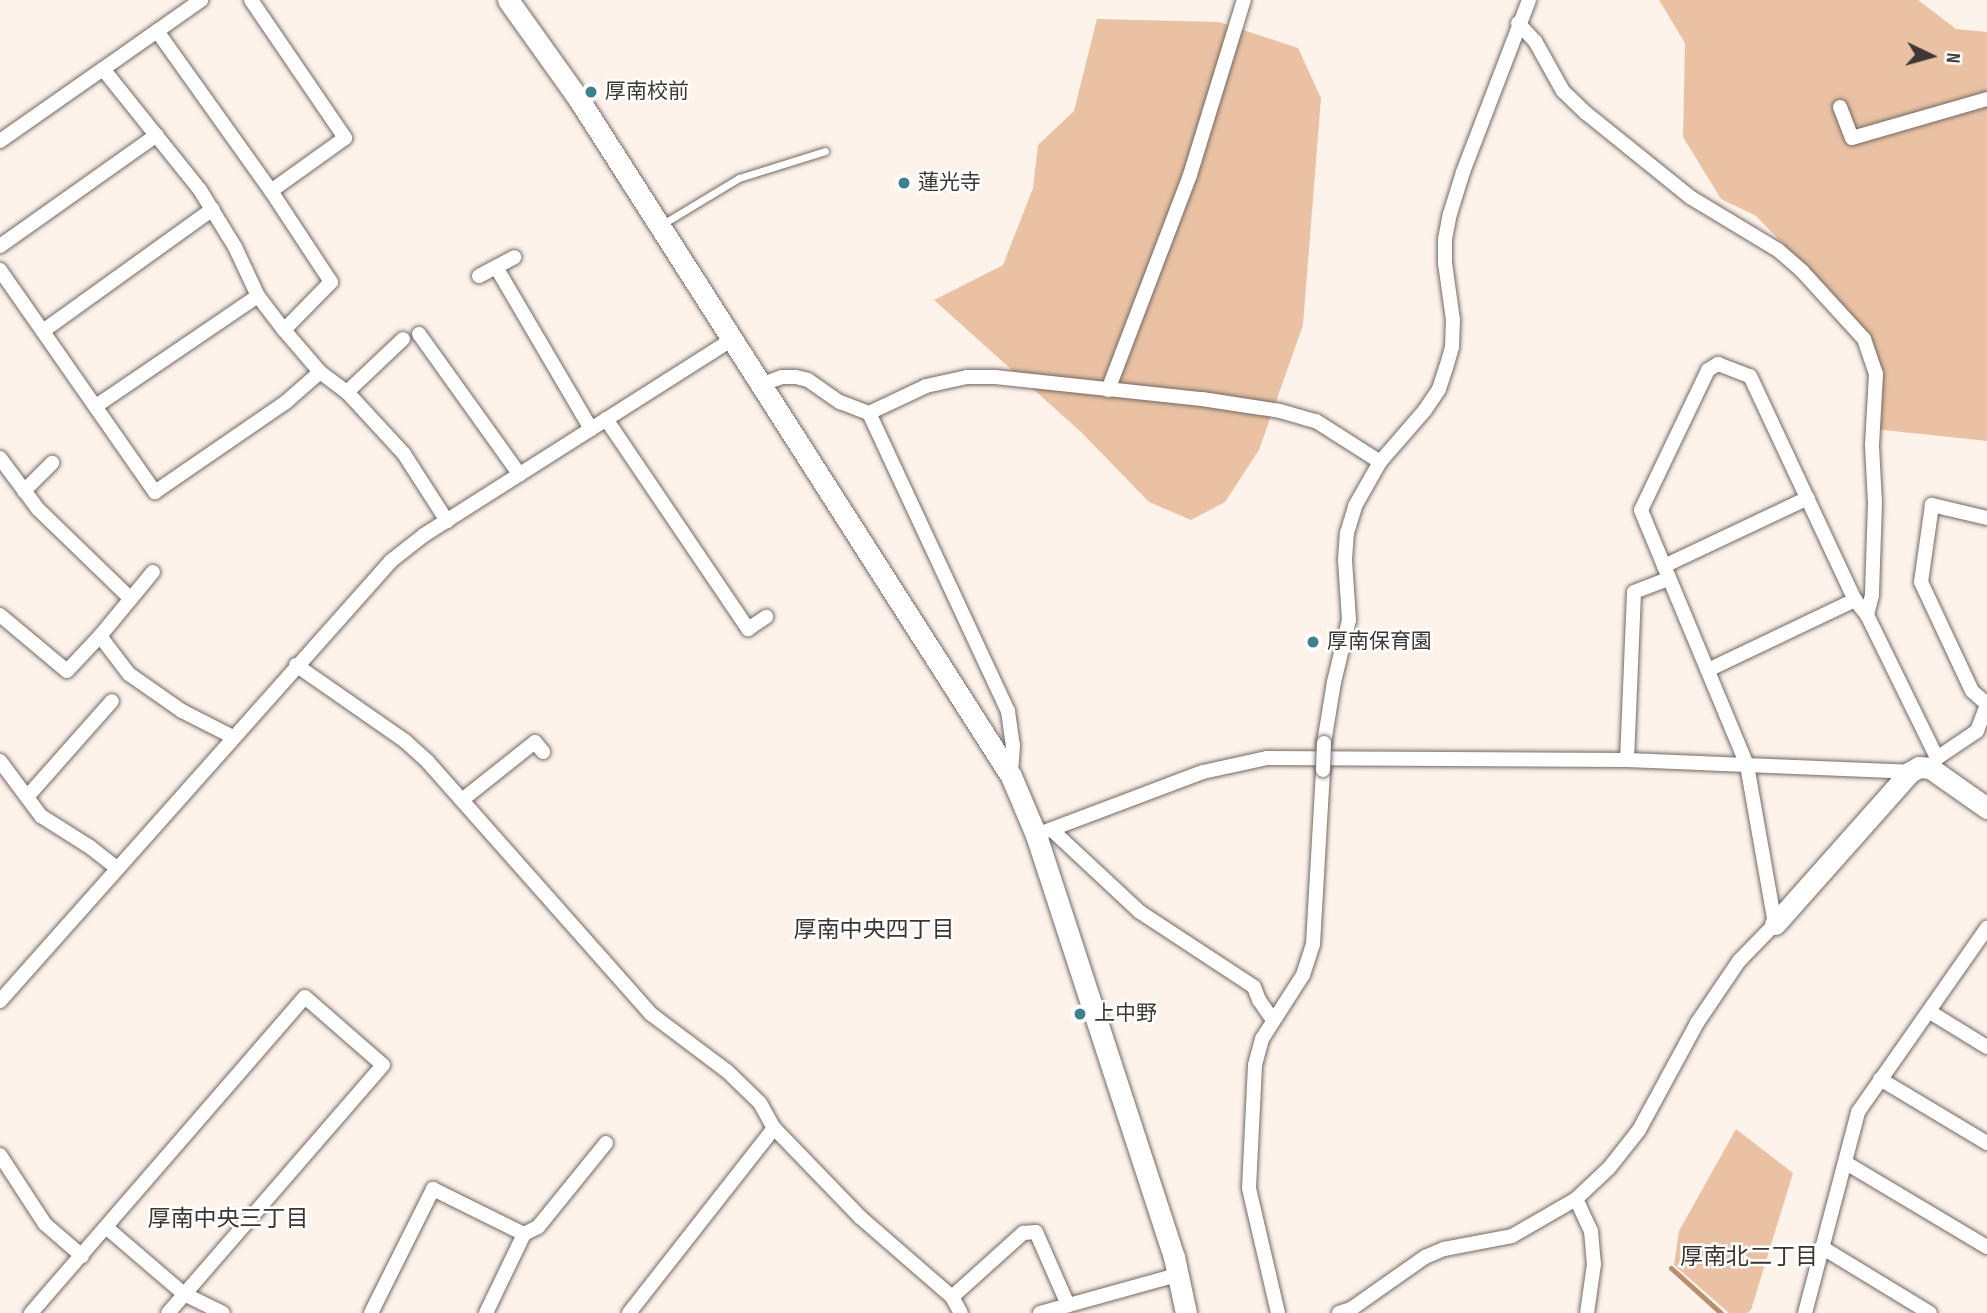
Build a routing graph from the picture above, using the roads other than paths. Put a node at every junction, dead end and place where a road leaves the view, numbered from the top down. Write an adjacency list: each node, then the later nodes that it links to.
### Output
1 (201, 0): 7 (street)
2 (251, 0): 14 (street)
3 (508, 0): 16 (street)
4 (1244, 0): 30 (street)
5 (1529, 0): 6 (street)
6 (1518, 23): 37 (street); 49 (street)
7 (157, 31): 8 (street); 14 (street)
8 (103, 69): 11 (street); 12 (street)
9 (1987, 99): 10 (street)
10 (1840, 107)
11 (157, 135): 15 (street); 17 (street)
12 (0, 141)
13 (825, 151): 16 (lane)
14 (271, 191): 23 (street)
15 (214, 209): 22 (street); 24 (street)
16 (659, 226): 27 (street)
17 (0, 246)
18 (514, 257): 19 (street)
19 (496, 267): 21 (street); 35 (street)
20 (0, 270): 24 (street)
21 (479, 276)
22 (258, 296): 23 (street); 32 (street)
23 (284, 330): 28 (street)
24 (43, 331): 32 (street)
25 (419, 334): 39 (street)
26 (403, 339): 31 (street)
27 (731, 340): 29 (street); 34 (street)
28 (320, 372): 31 (street); 32 (street)
29 (760, 385): 33 (street); 62 (street)
30 (1108, 390): 33 (street); 37 (street)
31 (348, 393): 43 (street)
32 (96, 406)
33 (869, 413): 62 (street)
34 (606, 419): 35 (street); 50 (street)
35 (591, 429): 39 (street)
36 (0, 458): 40 (street)
37 (1380, 462): 72 (street, bridge)
38 (52, 463): 40 (street)
39 (520, 475): 43 (street)
40 (24, 491): 46 (street)
41 (1808, 498): 45 (street); 45 (street); 47 (street)
42 (1987, 518): 55 (street)
43 (447, 521): 52 (street)
44 (153, 572): 46 (street)
45 (1666, 573): 53 (street); 58 (street)
46 (130, 598): 51 (street)
47 (1855, 600): 49 (street); 53 (street)
48 (0, 615): 51 (street)
49 (1867, 615): 61 (street)
50 (766, 617)
51 (100, 636): 56 (street)
52 (296, 665): 56 (street); 64 (street)
53 (1708, 670): 60 (street)
54 (112, 701): 63 (street)
55 (1987, 704): 61 (street)
56 (233, 737): 67 (street)
57 (543, 752): 64 (street)
58 (1627, 760): 60 (street); 66 (street)
59 (0, 761): 63 (street)
60 (1747, 765): 61 (street); 68 (street)
61 (1926, 766): 65 (street); 68 (street)
62 (1012, 776): 66 (street)
63 (27, 797): 67 (street)
64 (463, 800): 75 (street)
65 (1987, 808)
66 (1045, 833): 72 (street); 86 (street)
67 (117, 868): 70 (street)
68 (1775, 924): 80 (street)
69 (1985, 935): 71 (street)
70 (1, 998)
71 (1930, 1012): 73 (street); 74 (street)
72 (1273, 1020): 99 (street)
73 (1987, 1047)
74 (1880, 1079): 77 (street); 79 (street)
75 (774, 1128): 88 (street); 95 (street)
76 (606, 1143): 82 (street)
77 (1987, 1143)
78 (0, 1155): 85 (street)
79 (1846, 1163): 83 (street); 84 (street)
80 (1576, 1199): 100 (street); 101 (street)
81 (107, 1228): 85 (street); 87 (street); 87 (street)
82 (524, 1234): 93 (street); 94 (street)
83 (1987, 1247)
84 (1823, 1248): 102 (street); 103 (street)
85 (82, 1256): 90 (street)
86 (1177, 1275): 89 (street); 98 (street)
87 (184, 1294): 91 (street); 92 (street)
88 (952, 1297): 89 (street); 96 (street)
89 (1068, 1305): 97 (street)
90 (32, 1313)
91 (168, 1313)
92 (223, 1313)
93 (371, 1313)
94 (486, 1313)
95 (629, 1313)
96 (961, 1313)
97 (1040, 1313)
98 (1186, 1313)
99 (1278, 1313)
100 (1339, 1313)
101 (1587, 1313)
102 (1805, 1313)
103 (1930, 1313)

